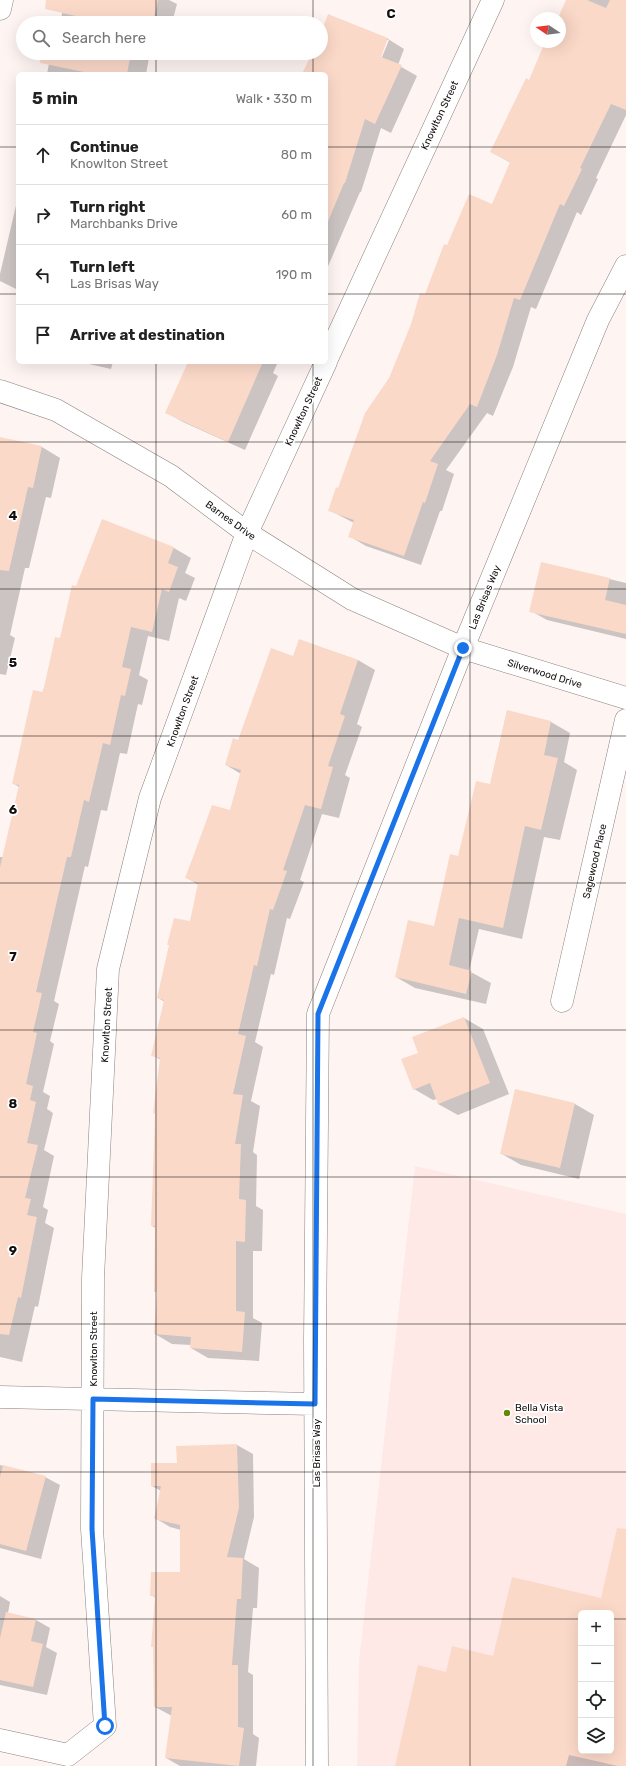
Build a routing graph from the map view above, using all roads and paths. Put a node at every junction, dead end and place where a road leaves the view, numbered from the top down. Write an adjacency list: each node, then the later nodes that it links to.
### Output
1 (2, 0): 3 (street)
2 (493, 0): 5 (street, Knowlton Street)
3 (0, 9)
4 (626, 266): 9 (street, Las Brisas Way)
5 (328, 358)
6 (325, 364): 8 (street, Knowlton Street)
7 (0, 391): 8 (street, Barnes Drive)
8 (247, 533): 9 (street, Barnes Drive); 14 (street, Knowlton Street)
9 (463, 648): 10 (street, Silverwood Drive); 15 (street, Las Brisas Way)
10 (626, 698)
11 (626, 720): 12 (street, Sagewood Place)
12 (562, 1001)
13 (0, 1397): 14 (street)
14 (93, 1399): 15 (street); 16 (street, Knowlton Street)
15 (315, 1404): 17 (street, Las Brisas Way)
16 (0, 1740)
17 (317, 1766)

